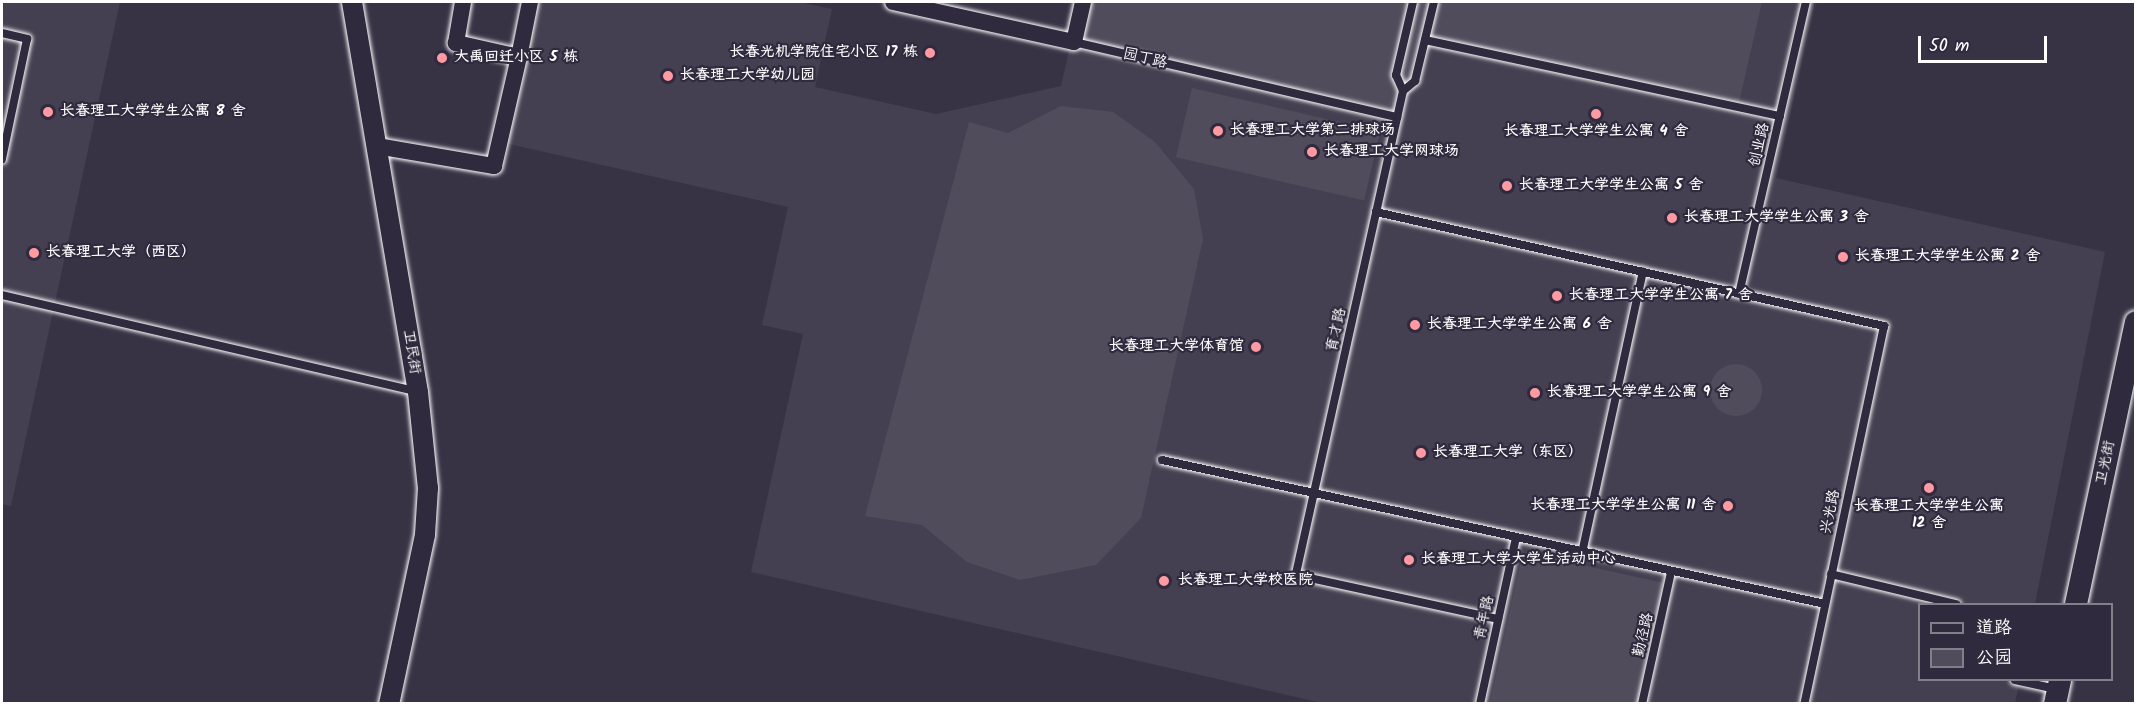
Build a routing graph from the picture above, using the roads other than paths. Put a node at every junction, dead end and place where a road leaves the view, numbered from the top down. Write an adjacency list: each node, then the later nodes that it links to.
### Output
1 (352, 2): 16 (street, 卫民街)
2 (463, 2): 12 (street)
3 (530, 2): 12 (street)
4 (893, 2): 11 (street, 园丁路)
5 (1083, 2): 11 (street)
6 (1413, 2): 13 (lane, 育才路)
7 (1434, 2): 10 (lane, 育才路)
8 (1806, 2): 14 (lane, 创业路)
9 (2, 33): 17 (lane)
10 (1425, 40): 13 (lane, 育才路); 14 (lane)
11 (1074, 42): 15 (lane, 园丁路)
12 (519, 57): 16 (street)
13 (1403, 91): 15 (lane, 育才路)
14 (1780, 116): 20 (lane, 创业路)
15 (1397, 117): 18 (lane, 育才路)
16 (377, 146): 23 (street, 卫民街)
17 (2, 159)
18 (1376, 212): 19 (lane); 25 (lane, 育才路)
19 (1643, 272): 20 (lane); 27 (lane)
20 (1739, 294): 29 (lane, 兴光路)
21 (2, 295): 23 (lane)
22 (2136, 322): 31 (main road, 卫光街)
23 (418, 392): 36 (street, 卫民街)
24 (1162, 460): 25 (lane)
25 (1314, 493): 26 (lane); 33 (lane, 育才路)
26 (1516, 538): 27 (lane); 33 (lane, 青年路)
27 (1582, 553): 28 (lane)
28 (1671, 573): 32 (lane); 38 (lane, 勤径路)
29 (1831, 574): 30 (lane); 32 (lane, 兴光路)
30 (1952, 603)
31 (2076, 603)
32 (1825, 604): 39 (lane, 兴光路)
33 (1498, 619): 37 (lane, 青年路)
34 (2019, 681): 35 (lane)
35 (2058, 691)
36 (389, 704)
37 (1480, 704)
38 (1642, 704)
39 (1804, 704)

